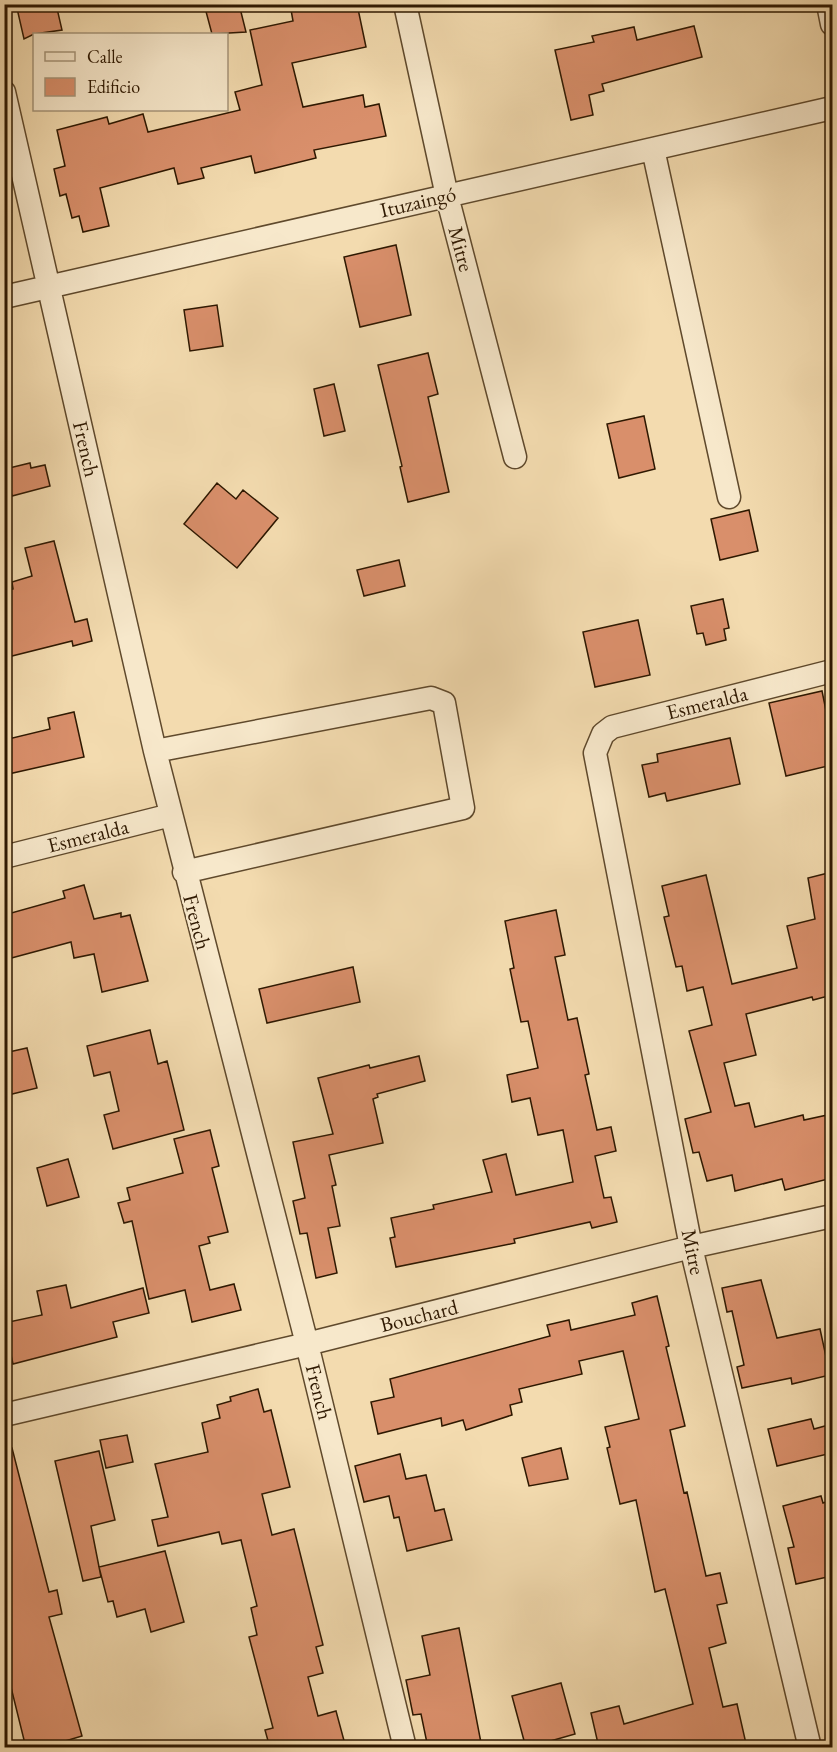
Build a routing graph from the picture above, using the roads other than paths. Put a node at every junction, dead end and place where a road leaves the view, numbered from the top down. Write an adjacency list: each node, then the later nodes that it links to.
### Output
1 (405, 4): 7 (street, Mitre)
2 (828, 4): 3 (street)
3 (832, 24)
4 (4, 92): 8 (street, French)
5 (832, 108): 6 (street, Ituzaingó)
6 (653, 149): 7 (street, Ituzaingó); 11 (street)
7 (447, 196): 8 (street, Ituzaingó); 10 (street, Mitre)
8 (48, 286): 9 (street, Ituzaingó); 13 (street, French)
9 (4, 297)
10 (515, 458)
11 (729, 497)
12 (832, 671): 14 (street, Esmeralda)
13 (155, 751): 15 (street, French); 17 (street)
14 (595, 753): 19 (street, Mitre)
15 (171, 815): 16 (street, Esmeralda); 17 (street, French)
16 (4, 857)
17 (184, 872): 20 (street, French)
18 (832, 1216): 19 (street, Bouchard)
19 (691, 1247): 20 (street, Bouchard); 23 (street, Mitre)
20 (308, 1344): 21 (street, Bouchard); 22 (street, French)
21 (4, 1415)
22 (405, 1748)
23 (810, 1748)

